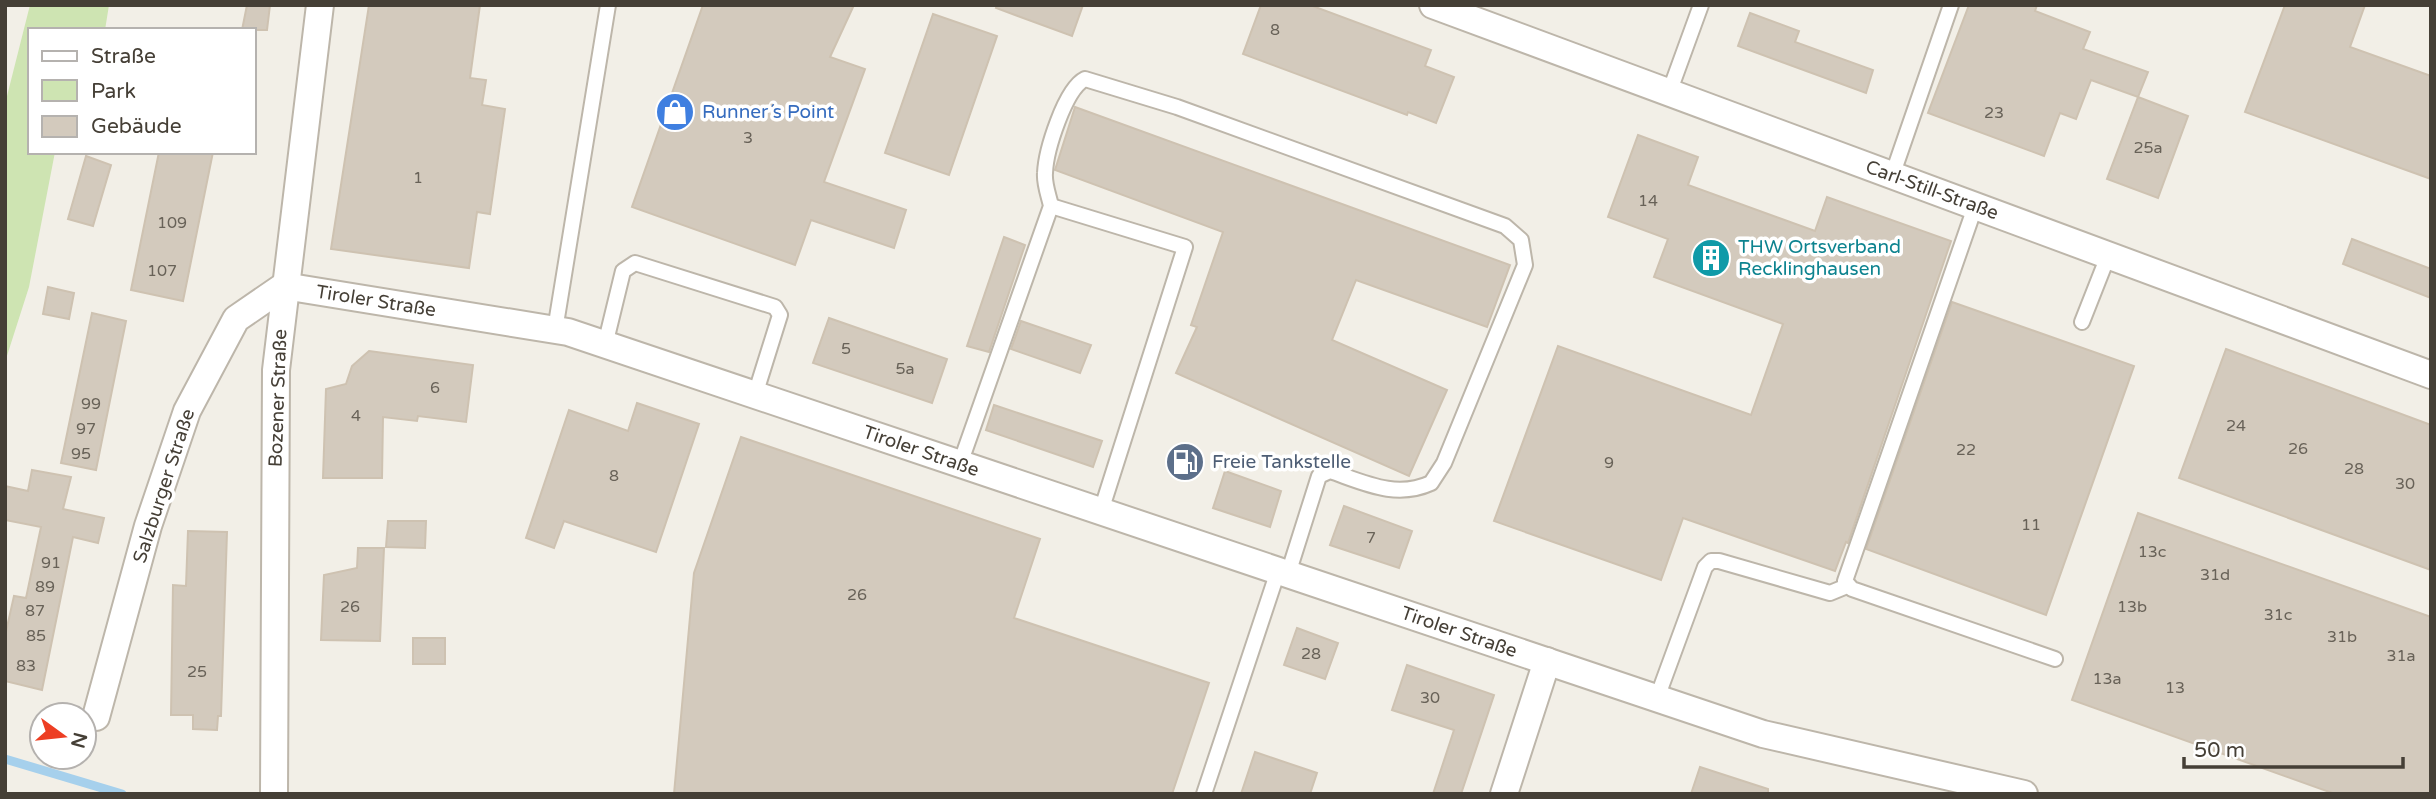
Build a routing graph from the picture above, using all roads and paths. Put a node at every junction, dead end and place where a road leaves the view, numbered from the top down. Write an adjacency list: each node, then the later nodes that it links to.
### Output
1 (320, 5): 11 (street, Bozener Straße)
2 (608, 5): 13 (lane)
3 (1433, 5): 6 (street, Carl-Still-Straße)
4 (1701, 5): 6 (lane)
5 (1951, 5): 7 (lane)
6 (1669, 93): 7 (street, Carl-Still-Straße)
7 (1892, 176): 9 (street, Carl-Still-Straße)
8 (1051, 206): 17 (lane); 18 (lane); 19 (lane)
9 (1975, 207): 10 (street, Carl-Still-Straße); 20 (lane)
10 (2108, 256): 12 (lane); 15 (street, Carl-Still-Straße)
11 (284, 286): 13 (street, Tiroler Straße); 24 (street, Salzburger Straße); 26 (street, Bozener Straße)
12 (2082, 322)
13 (555, 330): 14 (street, Tiroler Straße)
14 (605, 345): 16 (street, Tiroler Straße); 16 (lane)
15 (2431, 375)
16 (755, 395): 17 (street, Tiroler Straße)
17 (960, 464): 18 (street, Tiroler Straße)
18 (1101, 511): 19 (street, Tiroler Straße)
19 (1283, 573): 22 (street, Tiroler Straße); 27 (lane)
20 (1847, 586): 21 (lane); 23 (lane)
21 (2055, 659)
22 (1547, 661): 23 (street, Tiroler Straße); 28 (street)
23 (1657, 698): 25 (street, Tiroler Straße)
24 (98, 710)
25 (1960, 787): 29 (street, Tiroler Straße)
26 (274, 794)
27 (1204, 794)
28 (1504, 794)
29 (2024, 794)

